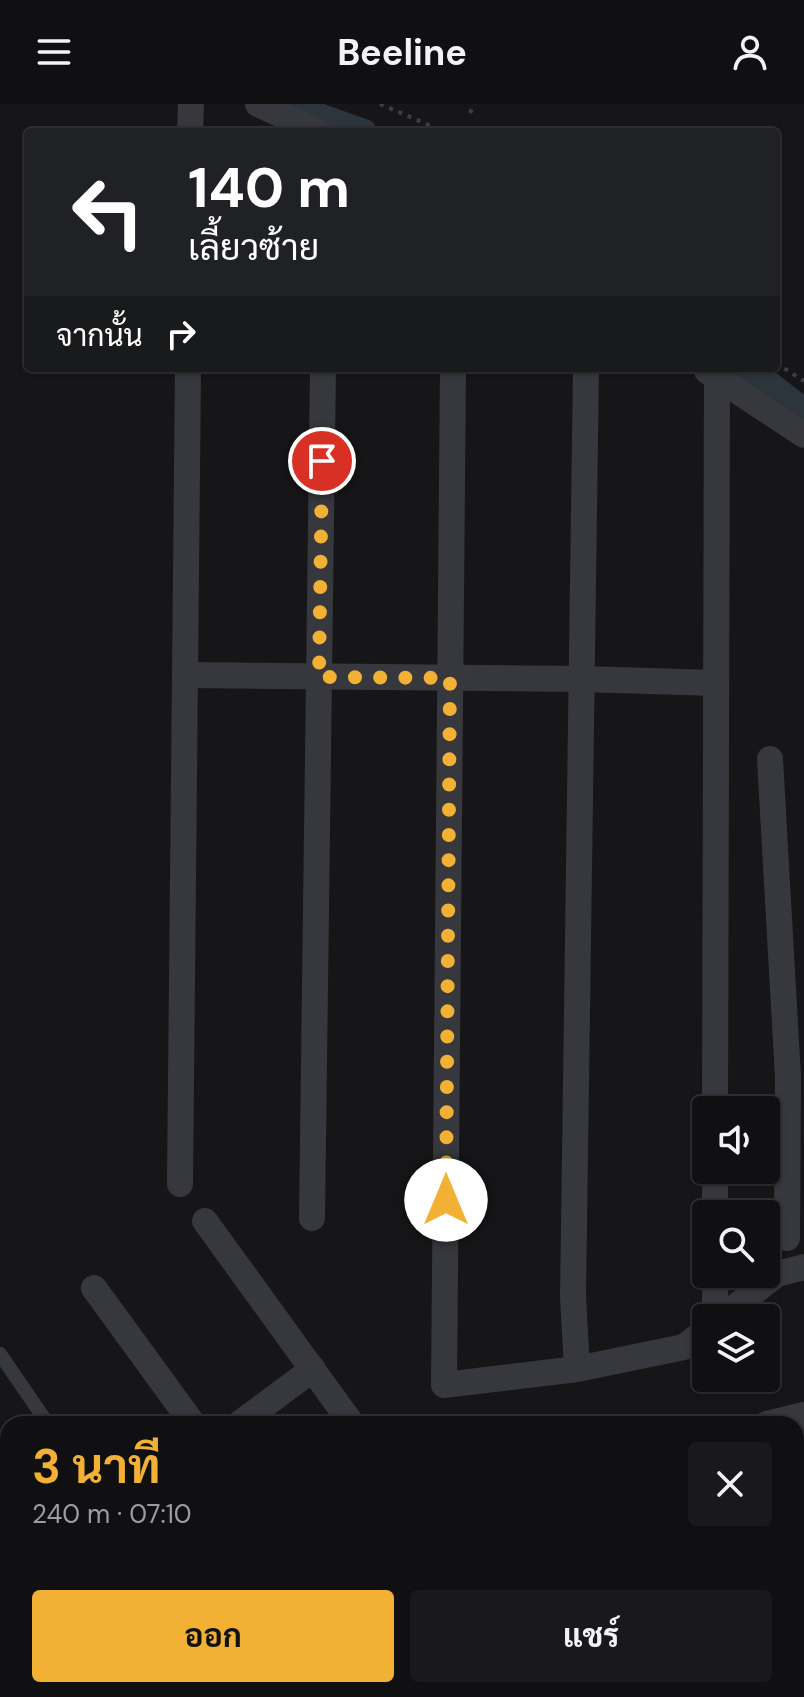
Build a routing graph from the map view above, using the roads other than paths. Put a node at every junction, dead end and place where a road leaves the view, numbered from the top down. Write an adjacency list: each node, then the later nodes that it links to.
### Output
1 (191, 104): 3 (street)
2 (258, 104): 4 (street)
3 (190, 128)
4 (309, 128)
5 (188, 372): 11 (street)
6 (323, 372): 12 (street)
7 (453, 372): 13 (street)
8 (586, 372): 14 (street)
9 (710, 373): 10 (street); 15 (street)
10 (804, 435)
11 (185, 675): 12 (street); 19 (street)
12 (319, 677): 13 (street); 20 (street)
13 (450, 678): 14 (street); 29 (street)
14 (582, 679): 15 (street); 29 (street)
15 (716, 683): 18 (street)
16 (770, 759): 17 (street)
17 (796, 1077): 22 (street)
18 (715, 1096)
19 (180, 1184)
20 (312, 1218)
21 (205, 1221): 28 (street)
22 (787, 1238)
23 (804, 1267): 25 (street)
24 (94, 1288): 31 (street)
25 (737, 1304)
26 (692, 1341): 29 (street)
27 (0, 1354): 30 (lane)
28 (313, 1369): 32 (street); 33 (street)
29 (577, 1369)
30 (43, 1416)
31 (187, 1416)
32 (250, 1416)
33 (346, 1416)

